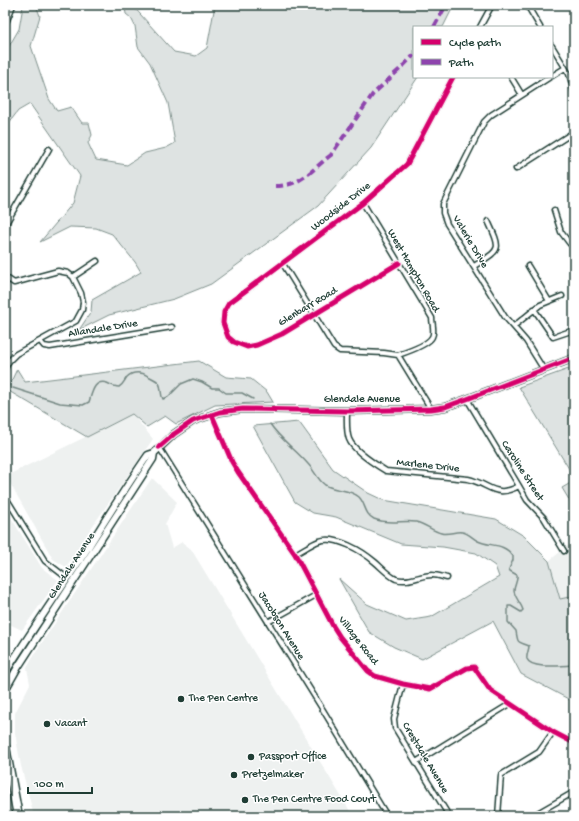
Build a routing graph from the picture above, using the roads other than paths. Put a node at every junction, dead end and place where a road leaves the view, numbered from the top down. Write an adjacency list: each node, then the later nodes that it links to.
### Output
1 (11, 5): 4 (highway)
2 (492, 5): 5 (street)
3 (527, 5): 6 (street)
4 (5, 20)
5 (481, 26)
6 (539, 26)
7 (553, 48): 8 (street)
8 (565, 68): 9 (street, Valerie Drive); 13 (street)
9 (553, 75)
10 (452, 78): 18 (street, Woodside Drive)
11 (512, 78): 14 (street)
12 (548, 78): 14 (street, Valerie Drive)
13 (574, 91)
14 (522, 95): 26 (street, Valerie Drive)
15 (574, 132): 17 (street)
16 (49, 149): 21 (street)
17 (516, 168)
18 (363, 203): 24 (street, West Hampton Road); 25 (street, Woodside Drive)
19 (554, 210): 22 (street)
20 (488, 221): 26 (street)
21 (5, 225)
22 (574, 244)
23 (97, 261): 29 (street)
24 (399, 263): 33 (street, Glenbarr Road); 39 (street, West Hampton Road)
25 (283, 264): 33 (street); 37 (street, Woodside Drive)
26 (474, 266): 34 (street, Valerie Drive)
27 (528, 266): 31 (street)
28 (5, 277): 29 (street)
29 (73, 277): 38 (street)
30 (562, 296): 31 (street)
31 (549, 301): 32 (street)
32 (534, 309): 34 (street); 36 (street)
33 (315, 315): 37 (street, Glenbarr Road); 39 (street)
34 (514, 326): 43 (street, Valerie Drive)
35 (172, 327): 38 (street, Allandale Drive)
36 (574, 330)
37 (226, 331)
38 (40, 341): 41 (street)
39 (398, 356): 45 (street)
40 (574, 358): 43 (main road, Glendale Avenue)
41 (7, 360): 42 (street)
42 (5, 369)
43 (544, 370): 44 (main road, Glendale Avenue)
44 (467, 399): 45 (main road, Glendale Avenue); 50 (street, Caroline Street)
45 (430, 409): 46 (main road, Glendale Avenue)
46 (348, 411): 47 (main road, Glendale Avenue); 50 (street, Marlene Drive)
47 (212, 415): 48 (main road, Glendale Avenue); 53 (street, Village Road)
48 (159, 447): 49 (main road, Glendale Avenue); 58 (street, Jacobson Avenue)
49 (154, 453): 54 (main road, Glendale Avenue); 56 (main road, Glendale Avenue)
50 (519, 486): 52 (street, Caroline Street)
51 (5, 496): 54 (street)
52 (564, 551)
53 (295, 554): 55 (street); 57 (street, Village Road)
54 (67, 578): 56 (main road); 59 (main road, Glendale Avenue)
55 (447, 578)
56 (72, 584): 61 (main road, Glendale Avenue)
57 (316, 595): 58 (street); 60 (street, Village Road)
58 (268, 622): 69 (street, Jacobson Avenue)
59 (5, 673)
60 (403, 684): 62 (street, Village Road); 66 (street, Crestdale Avenue)
61 (5, 690)
62 (510, 704): 63 (street, Village Road); 66 (street)
63 (553, 732): 64 (street, Village Road); 71 (street)
64 (574, 743)
65 (5, 747): 68 (highway)
66 (416, 762): 70 (street, Crestdale Avenue)
67 (574, 792): 72 (street)
68 (18, 816)
69 (387, 816)
70 (450, 816)
71 (498, 816)
72 (517, 816)

